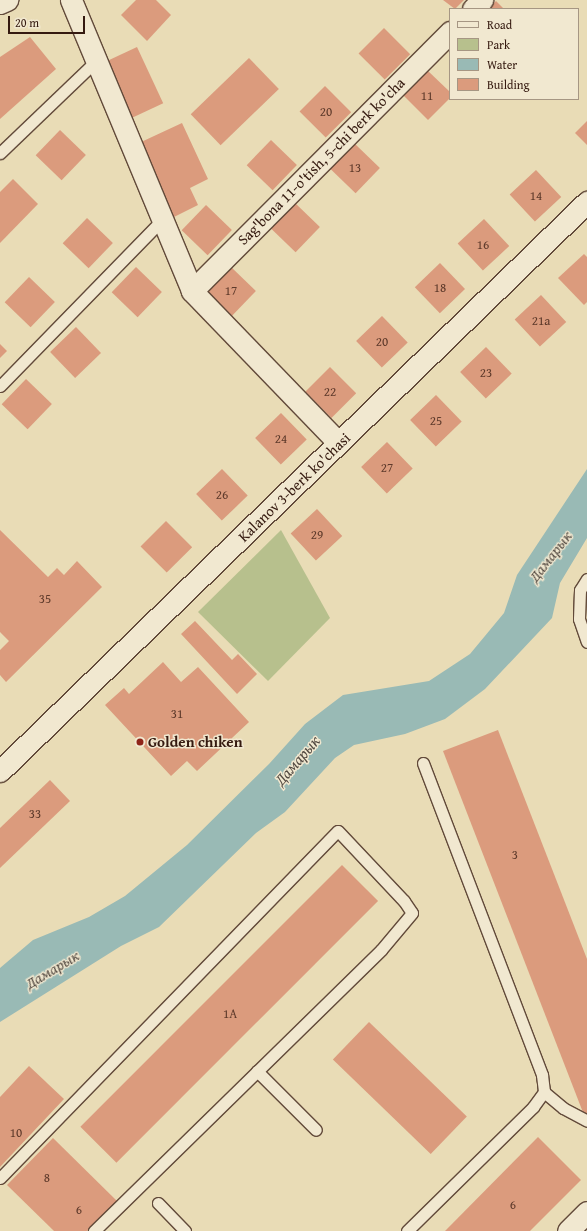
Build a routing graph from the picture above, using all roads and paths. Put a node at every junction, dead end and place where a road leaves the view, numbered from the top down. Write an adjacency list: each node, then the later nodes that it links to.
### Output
1 (7, 0): 4 (main road)
2 (71, 0): 7 (street)
3 (482, 0): 5 (street)
4 (0, 3)
5 (474, 8)
6 (449, 33): 11 (street, Sag'bona 11-o'tish, 5-chi berk ko'cha)
7 (96, 61): 8 (lane); 10 (street)
8 (0, 153)
9 (587, 202): 13 (street, Kalanov 3-berk ko'chasi)
10 (162, 220): 11 (street); 12 (lane)
11 (192, 291): 13 (street)
12 (0, 386)
13 (339, 443): 17 (street, Kalanov 3-berk ko'chasi)
14 (587, 579): 15 (lane)
15 (587, 642)
16 (423, 763): 19 (lane)
17 (0, 771)
18 (257, 1071): 21 (lane); 22 (lane); 25 (lane)
19 (544, 1092): 20 (lane); 27 (lane)
20 (587, 1121)
21 (316, 1130)
22 (0, 1178)
23 (158, 1203): 26 (lane)
24 (587, 1212): 28 (street)
25 (94, 1231)
26 (185, 1231)
27 (407, 1231)
28 (568, 1231)

